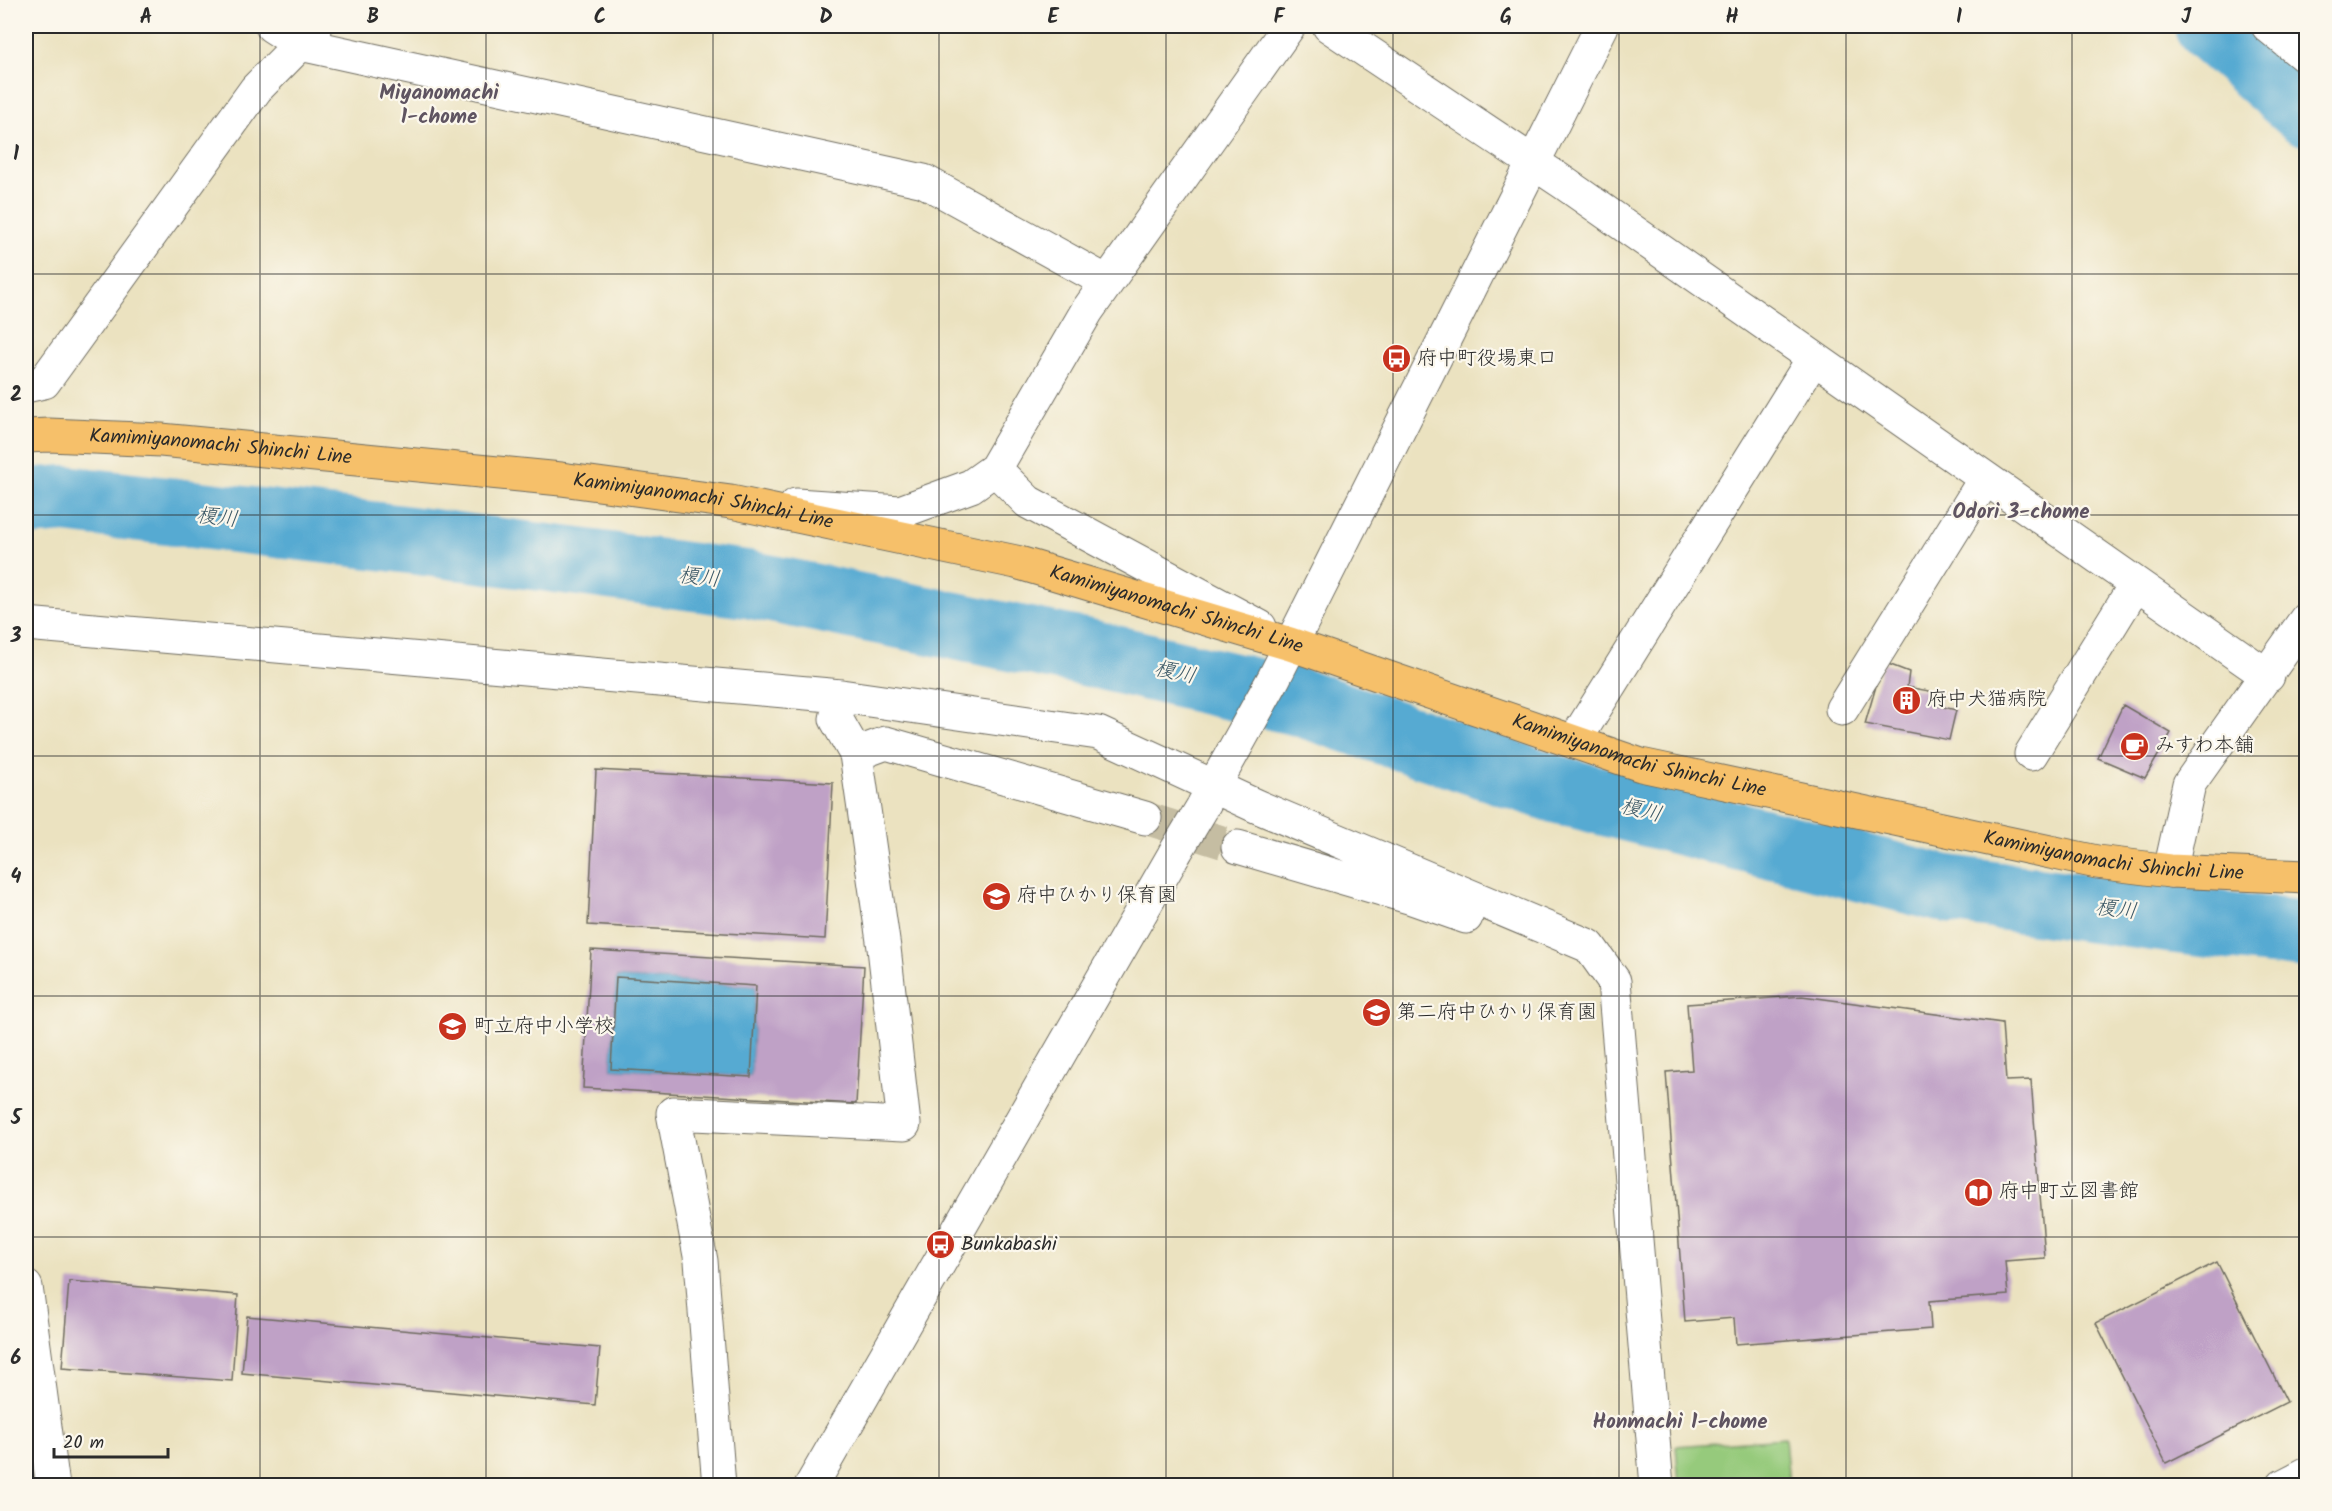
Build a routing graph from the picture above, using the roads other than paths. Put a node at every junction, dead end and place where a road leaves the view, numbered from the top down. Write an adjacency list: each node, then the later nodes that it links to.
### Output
1 (272, 26): 6 (street)
2 (1288, 26): 9 (street)
3 (1329, 26): 8 (street)
4 (1602, 26): 8 (street)
5 (2268, 26): 7 (street)
6 (309, 35): 9 (street); 11 (street)
7 (2306, 56)
8 (1533, 162): 10 (street); 19 (street)
9 (1107, 282): 13 (street)
10 (1813, 359): 14 (street); 23 (street)
11 (26, 386)
12 (26, 436): 15 (main road, Kamimiyanomachi Shinchi Line)
13 (995, 469): 15 (street); 19 (street)
14 (1985, 479): 16 (street); 22 (street)
15 (731, 501): 19 (main road, Kamimiyanomachi Shinchi Line)
16 (2136, 584): 20 (street); 25 (street)
17 (26, 624): 21 (street)
18 (2305, 624): 20 (street)
19 (1290, 644): 23 (main road, Kamimiyanomachi Shinchi Line); 26 (street)
20 (2268, 675): 29 (street)
21 (841, 696): 24 (street); 26 (street)
22 (1842, 710)
23 (1574, 742): 29 (main road, Kamimiyanomachi Shinchi Line)
24 (856, 754): 27 (street); 35 (street)
25 (2031, 754)
26 (1214, 786): 31 (street); 36 (street, bridge)
27 (1145, 818)
28 (1238, 847): 31 (street)
29 (2170, 871): 30 (main road, Kamimiyanomachi Shinchi Line)
30 (2307, 877)
31 (1515, 915): 37 (street)
32 (26, 1287): 34 (street)
33 (2307, 1474): 38 (street)
34 (54, 1485)
35 (719, 1485)
36 (811, 1485)
37 (1657, 1485)
38 (2283, 1485)

